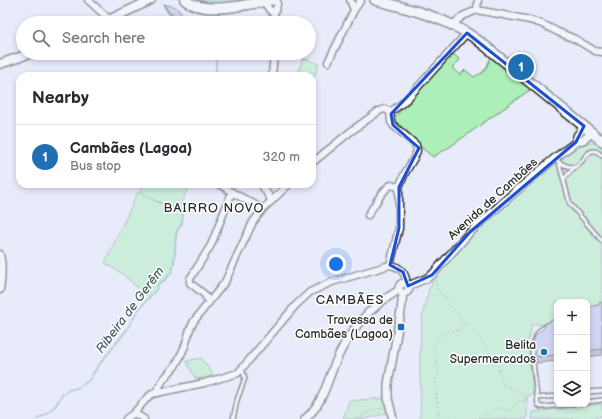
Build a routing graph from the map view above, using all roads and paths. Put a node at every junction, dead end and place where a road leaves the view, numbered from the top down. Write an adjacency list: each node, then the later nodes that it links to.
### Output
1 (88, 0): 14 (street)
2 (151, 0): 15 (main road)
3 (184, 0): 10 (main road)
4 (277, 0): 13 (street)
5 (350, 0): 11 (street)
6 (361, 0): 11 (street)
7 (375, 0): 16 (main road)
8 (478, 0): 12 (street)
9 (268, 1): 10 (main road); 13 (street)
10 (249, 2)
11 (354, 10): 21 (street)
12 (477, 10): 16 (street); 18 (street)
13 (274, 15)
14 (101, 16)
15 (116, 16)
16 (452, 25): 17 (main road)
17 (467, 33): 24 (street); 25 (main road)
18 (602, 52)
19 (16, 58): 22 (main road)
20 (273, 60): 23 (street)
21 (328, 62)
22 (0, 64)
23 (272, 72)
24 (390, 112): 29 (street); 33 (street)
25 (584, 126): 26 (main road); 27 (street, Avenida de Cambães)
26 (599, 137): 27 (street, Avenida de Cambães)
27 (576, 142): 30 (street, Avenida de Cambães)
28 (602, 156): 31 (lane)
29 (316, 160)
30 (557, 160): 31 (lane); 32 (lane); 44 (street, Avenida de Cambães)
31 (574, 167): 32 (lane)
32 (564, 179): 41 (lane)
33 (399, 187): 40 (street); 43 (street)
34 (226, 188): 37 (street)
35 (264, 188): 38 (street)
36 (285, 188): 38 (street)
37 (232, 192): 39 (street); 48 (street)
38 (272, 200): 39 (street)
39 (263, 209): 48 (street)
40 (368, 215)
41 (602, 241)
42 (0, 254): 46 (street)
43 (390, 265): 45 (street); 51 (street)
44 (432, 275): 45 (street, Avenida de Cambães); 50 (path)
45 (406, 285): 47 (street)
46 (0, 290)
47 (401, 292): 59 (street); 65 (street)
48 (209, 302): 53 (street)
49 (552, 323): 56 (lane)
50 (464, 324): 68 (path); 69 (path)
51 (242, 369): 53 (street); 64 (lane)
52 (602, 390): 54 (lane)
53 (156, 392): 61 (street)
54 (590, 392)
55 (554, 396): 56 (lane)
56 (537, 398): 60 (lane)
57 (602, 400): 58 (lane)
58 (590, 402)
59 (389, 406): 66 (path); 67 (street)
60 (554, 406)
61 (134, 414): 62 (street); 63 (street)
62 (126, 419)
63 (144, 419)
64 (233, 419)
65 (305, 419)
66 (358, 419)
67 (393, 419)
68 (439, 419)
69 (476, 419)

